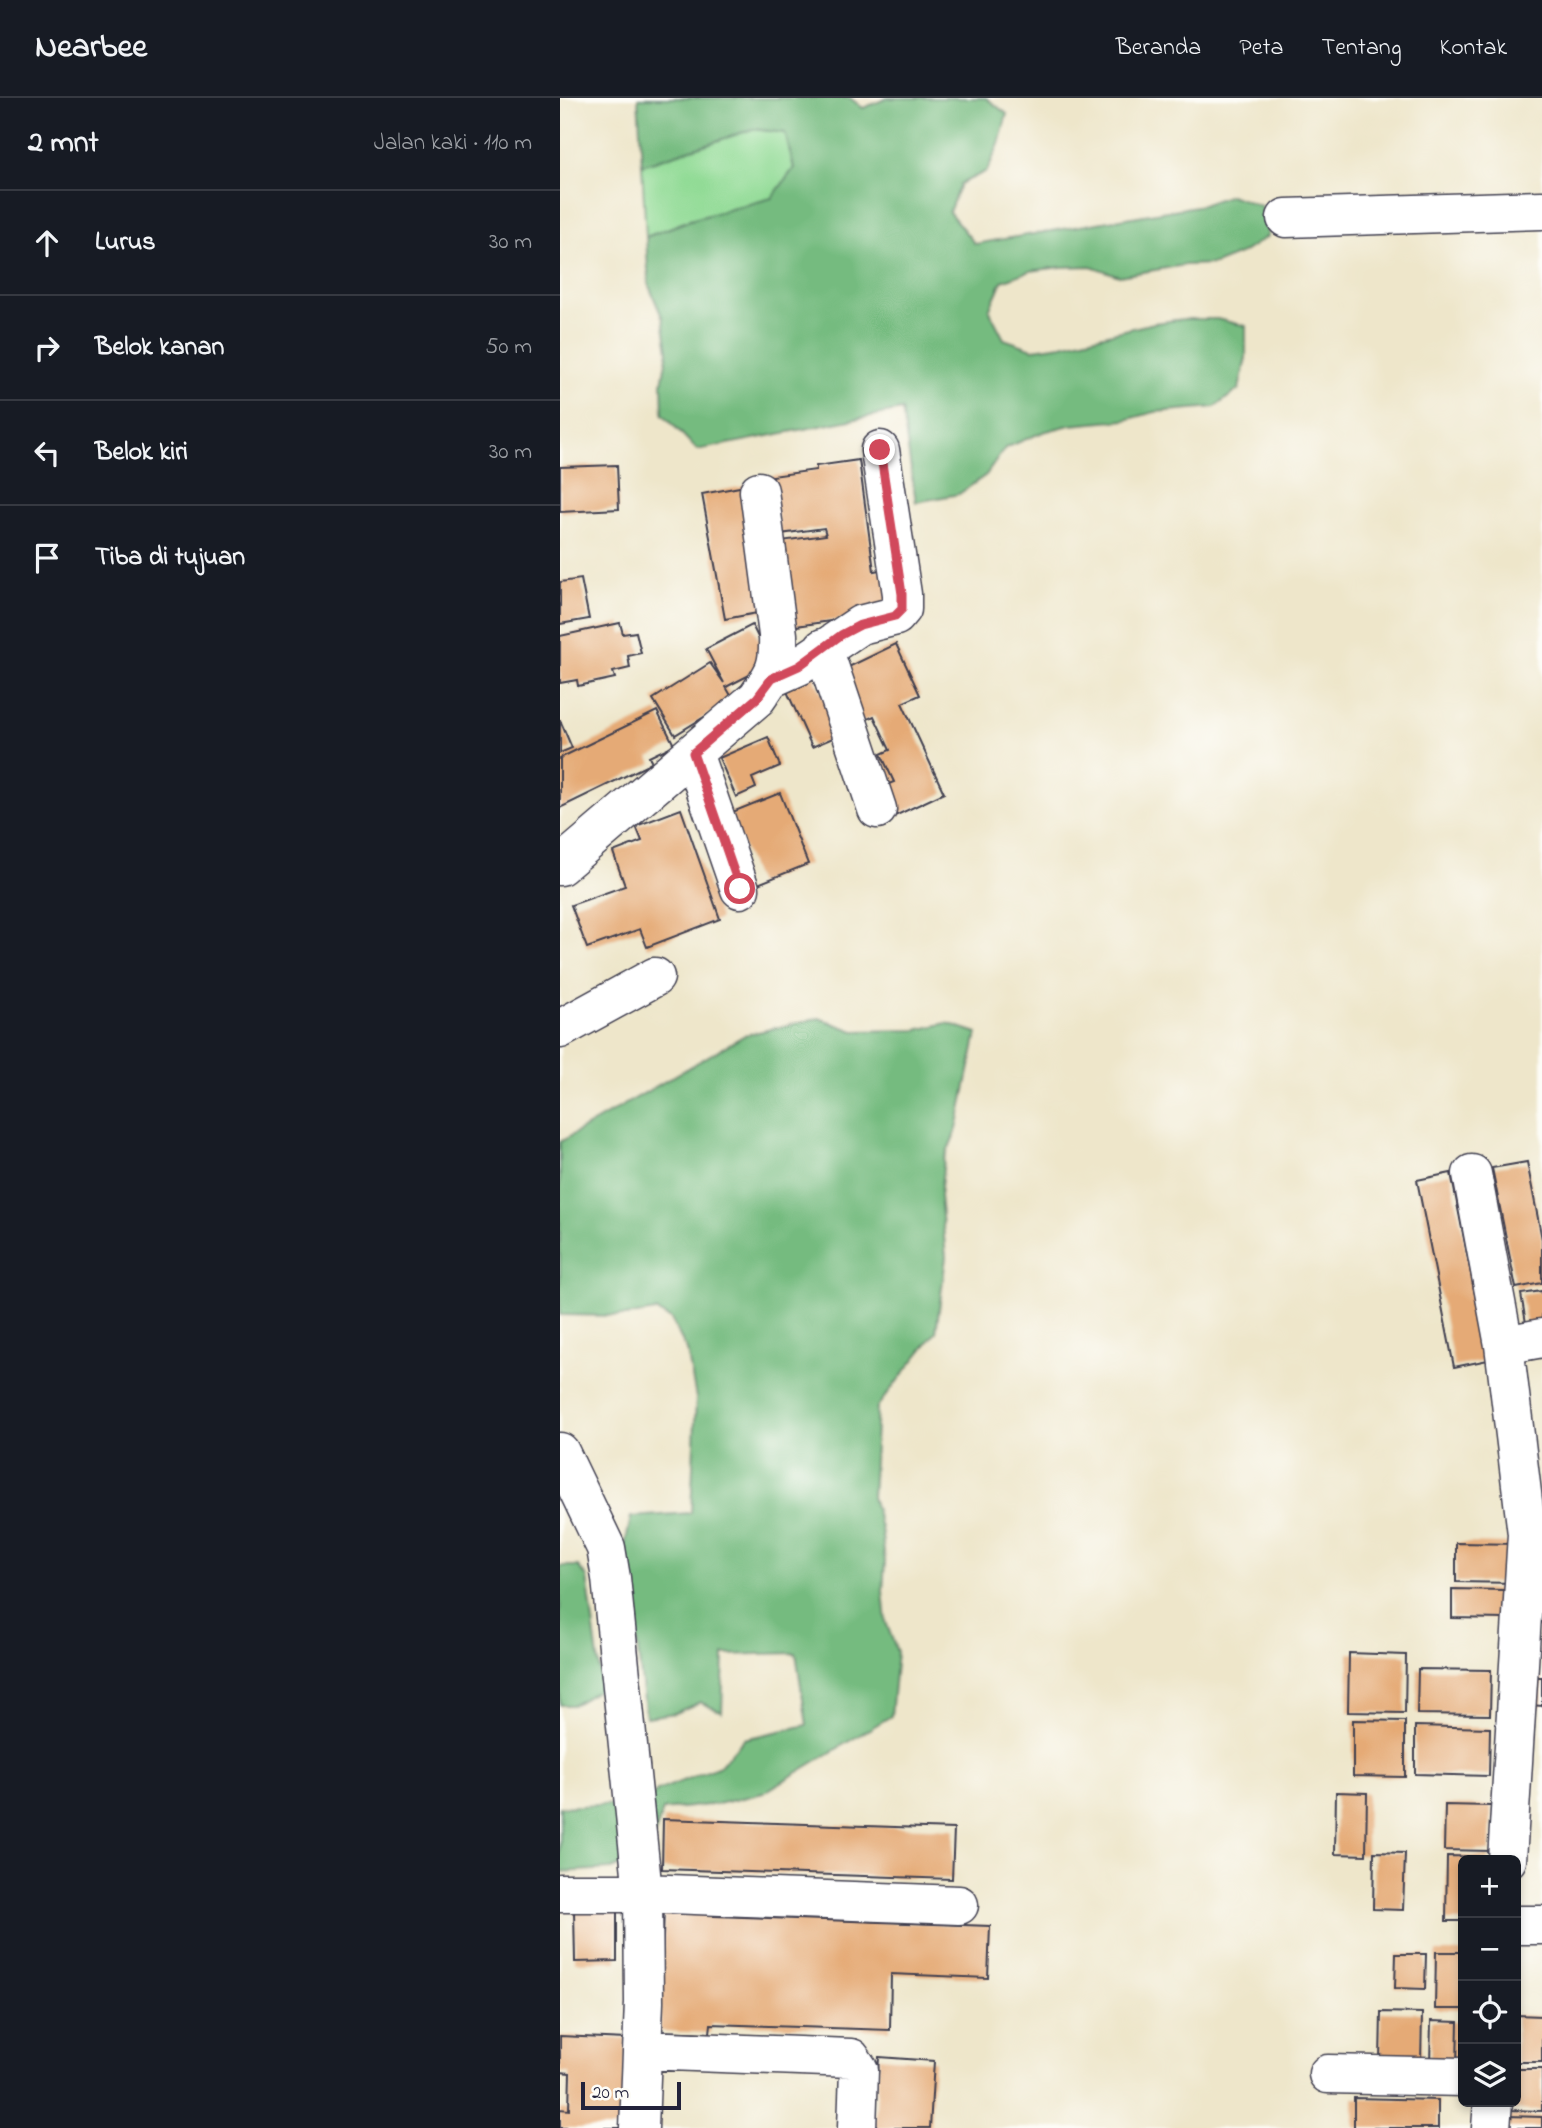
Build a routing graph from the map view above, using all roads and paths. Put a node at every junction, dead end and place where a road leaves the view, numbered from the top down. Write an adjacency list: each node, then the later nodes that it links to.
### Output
1 (1542, 210): 2 (street)
2 (1286, 218)
3 (880, 450): 5 (street)
4 (759, 491): 6 (street)
5 (824, 648): 6 (street); 8 (street)
6 (772, 678): 7 (street)
7 (693, 753): 9 (street); 10 (street)
8 (877, 809)
9 (560, 866)
10 (740, 889)
11 (655, 977): 12 (street)
12 (560, 1029)
13 (1472, 1174): 15 (street)
14 (1542, 1338): 15 (street)
15 (1503, 1345): 17 (street)
16 (560, 1452): 18 (street)
17 (1507, 1855)
18 (643, 1893): 19 (street); 20 (street); 23 (street)
19 (560, 1894)
20 (959, 1905)
21 (1521, 1925): 22 (street)
22 (1542, 1926)
23 (642, 2050): 27 (street); 28 (street)
24 (1328, 2074): 25 (street)
25 (1458, 2077)
26 (1493, 2107): 29 (street)
27 (639, 2128)
28 (857, 2128)
29 (1491, 2128)

